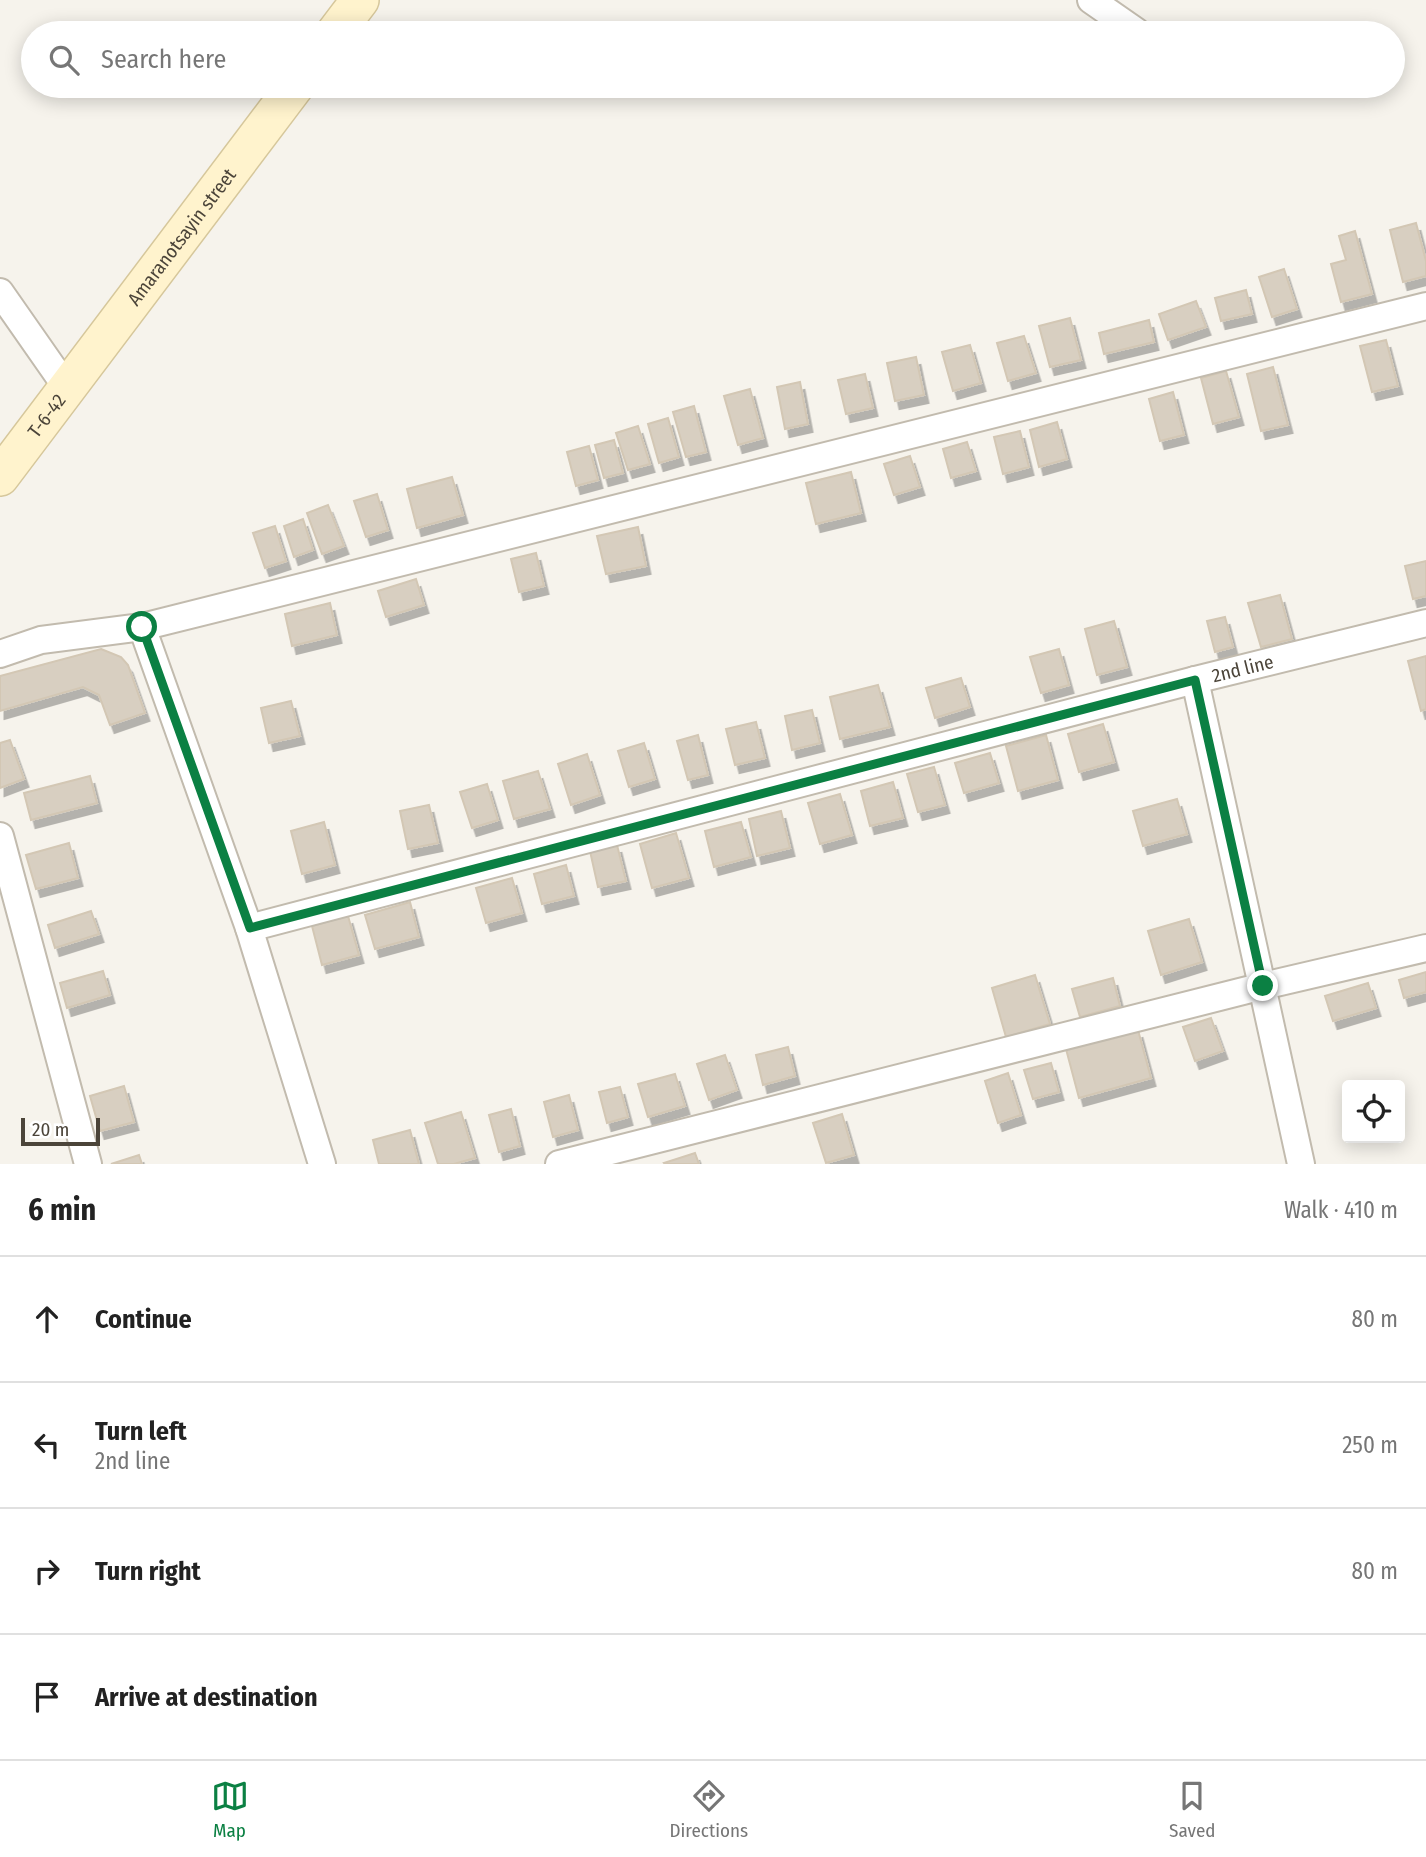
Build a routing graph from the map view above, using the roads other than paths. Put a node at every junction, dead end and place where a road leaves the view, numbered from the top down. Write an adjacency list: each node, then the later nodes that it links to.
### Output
1 (360, 0): 3 (main road)
2 (1091, 0): 4 (street)
3 (344, 21)
4 (1120, 21)
5 (286, 98): 8 (main road, Amaranotsayin street)
6 (0, 292): 8 (street)
7 (1426, 306): 11 (street)
8 (67, 388): 9 (main road, T-6-42)
9 (0, 477)
10 (1426, 623): 13 (street, 2nd line)
11 (142, 627): 12 (street); 15 (street)
12 (0, 654)
13 (1195, 680): 15 (street, 2nd line); 17 (street)
14 (0, 836): 18 (street)
15 (250, 928): 19 (street)
16 (1426, 948): 17 (street)
17 (1263, 986): 20 (street); 21 (street)
18 (88, 1164)
19 (322, 1164)
20 (559, 1164)
21 (1301, 1164)

